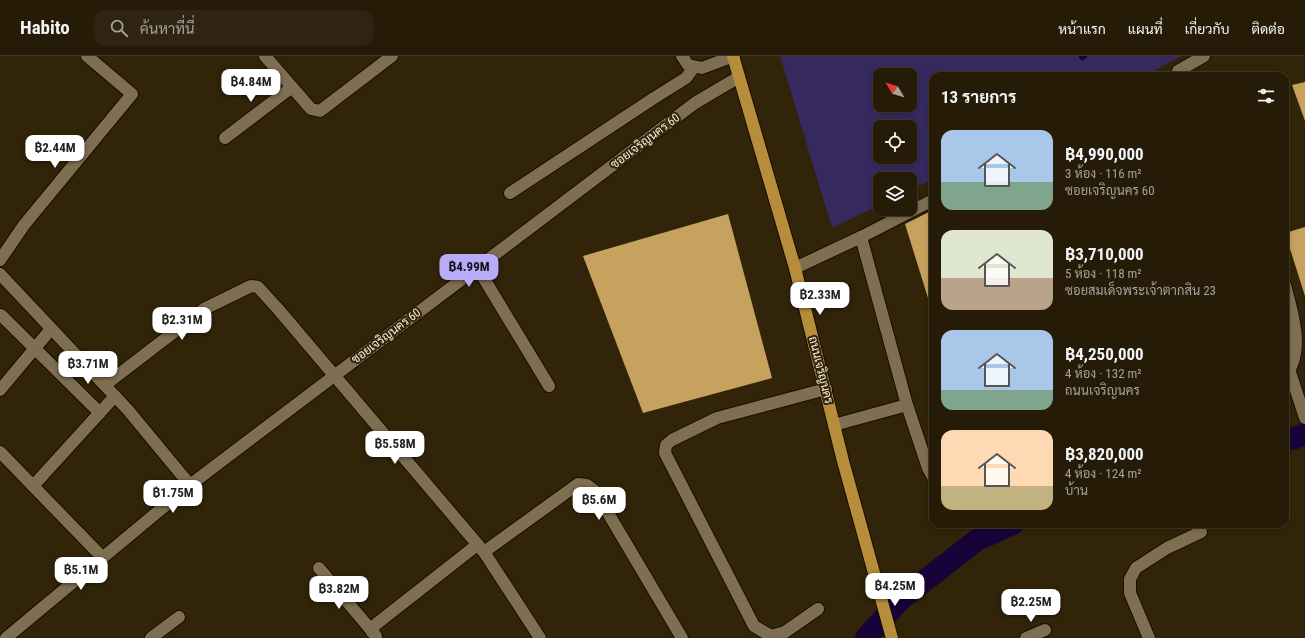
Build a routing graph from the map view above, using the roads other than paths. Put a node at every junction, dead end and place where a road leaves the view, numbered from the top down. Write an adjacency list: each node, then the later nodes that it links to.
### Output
1 (86, 56): 15 (street)
2 (265, 56): 10 (street)
3 (392, 56): 10 (street)
4 (682, 56): 7 (street)
5 (733, 56): 7 (street); 9 (main road, ถนนเจริญนคร)
6 (1204, 56): 8 (street)
7 (694, 67): 12 (street)
8 (1178, 72)
9 (739, 78): 16 (street, ซอยเจริญนคร 60); 17 (main road, ถนนเจริญนคร)
10 (292, 87): 11 (street)
11 (225, 138)
12 (510, 193)
13 (929, 202): 14 (street)
14 (861, 237): 17 (street); 31 (street)
15 (0, 260)
16 (478, 267): 24 (street, ซอยเจริญนคร 60); 27 (street)
17 (795, 268): 29 (main road, ถนนเจริญนคร)
18 (0, 274): 21 (street)
19 (1289, 299): 23 (street)
20 (1, 315): 22 (street)
21 (52, 329): 22 (street); 26 (street)
22 (35, 349): 28 (street); 32 (street)
23 (1289, 371)
24 (334, 376): 26 (street); 37 (street, ซอยเจริญนคร 60); 40 (street)
25 (1289, 379): 33 (street)
26 (105, 385): 30 (street)
27 (549, 386)
28 (0, 390)
29 (826, 390): 34 (main road, ถนนเจริญนคร); 43 (street)
30 (115, 396): 32 (street); 37 (street)
31 (907, 405): 34 (street); 36 (street)
32 (100, 413): 38 (street)
33 (1303, 413)
34 (834, 424): 51 (main road, ถนนเจริญนคร)
35 (0, 452): 38 (street)
36 (929, 470)
37 (190, 484): 41 (street, ซอยเจริญนคร 60)
38 (33, 486): 41 (street)
39 (1201, 532): 53 (street)
40 (480, 548): 46 (street); 49 (street); 50 (street)
41 (102, 557): 47 (street, ซอยเจริญนคร 60)
42 (319, 568): 46 (street)
43 (818, 609)
44 (180, 617): 48 (street)
45 (1045, 630): 52 (street)
46 (375, 635)
47 (6, 638)
48 (151, 638)
49 (540, 638)
50 (682, 638)
51 (892, 638)
52 (1026, 638)
53 (1149, 638)

